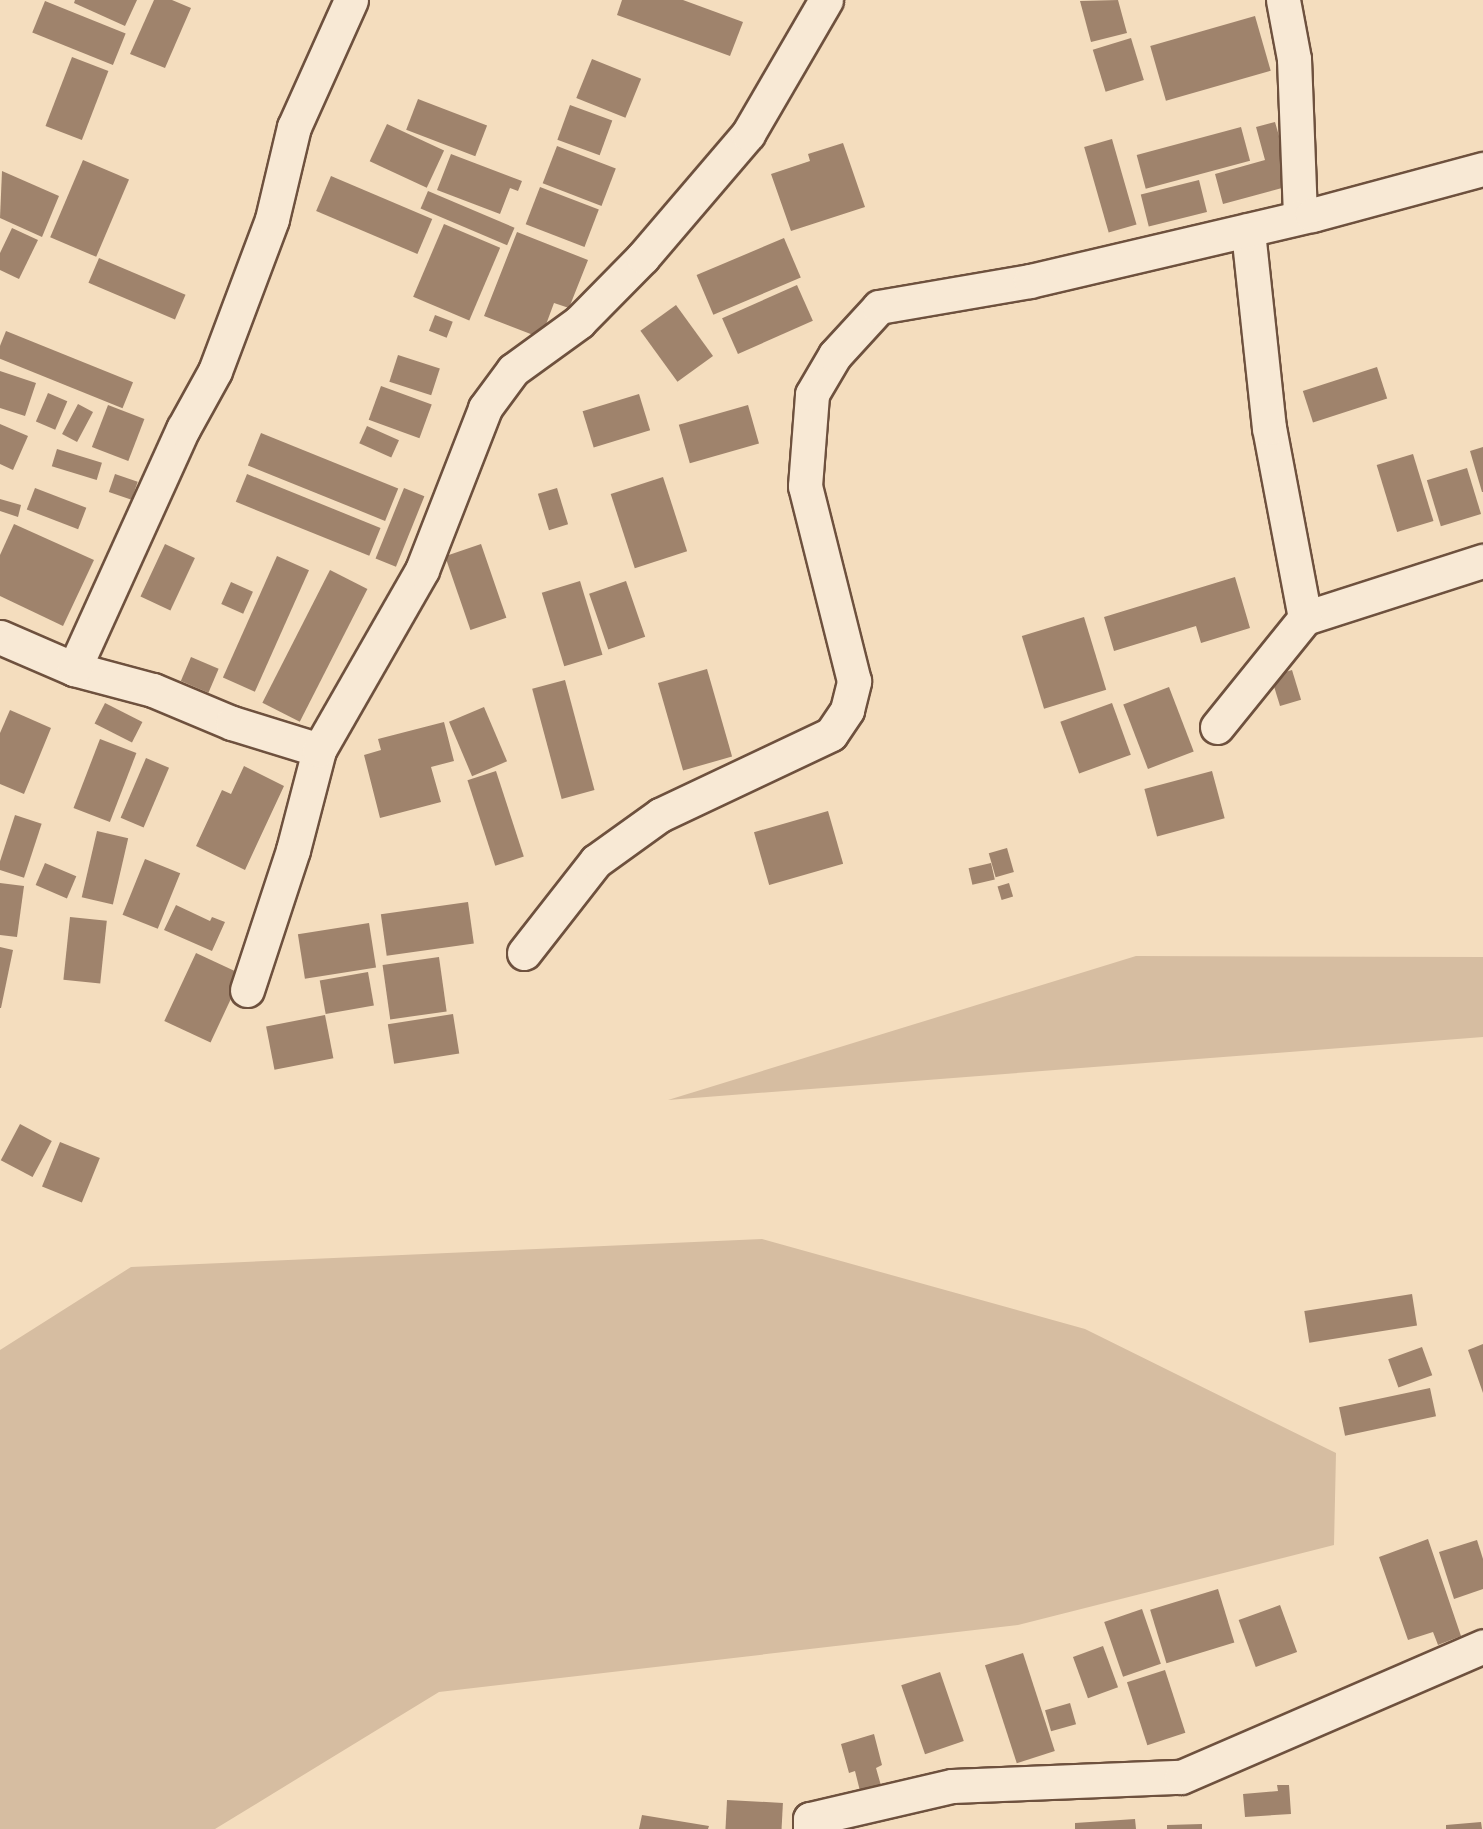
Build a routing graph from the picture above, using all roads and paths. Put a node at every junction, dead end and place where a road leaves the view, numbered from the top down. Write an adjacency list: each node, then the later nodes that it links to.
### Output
1 (351, 0): 10 (street)
2 (826, 0): 12 (street)
3 (1283, 0): 5 (street)
4 (1483, 168): 5 (street)
5 (1300, 218): 6 (street)
6 (1248, 230): 8 (street); 13 (street)
7 (1483, 561): 8 (street)
8 (1305, 618): 11 (street)
9 (0, 637): 10 (street)
10 (74, 669): 12 (street)
11 (1217, 727)
12 (319, 750): 14 (street)
13 (524, 953)
14 (247, 990)
15 (1483, 1646): 16 (street)
16 (810, 1829)

